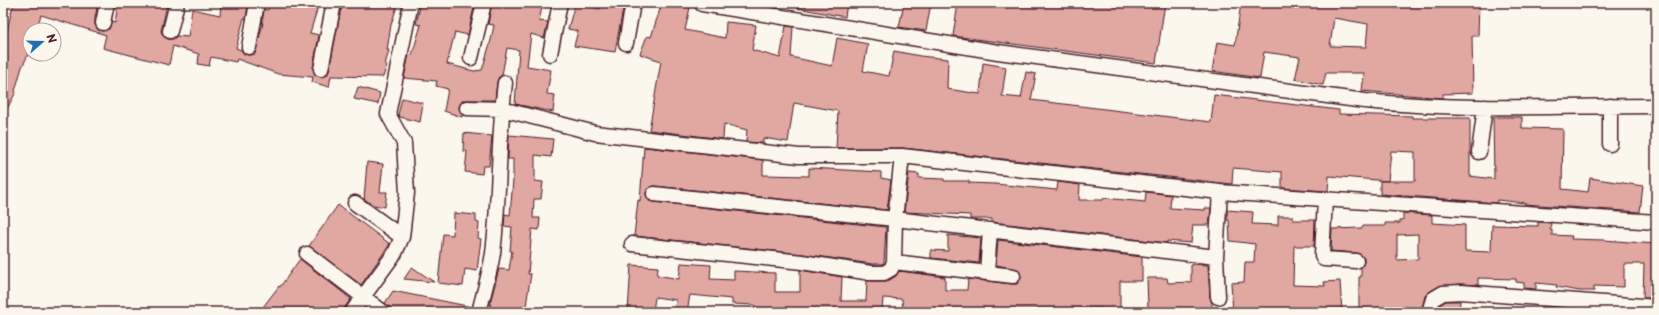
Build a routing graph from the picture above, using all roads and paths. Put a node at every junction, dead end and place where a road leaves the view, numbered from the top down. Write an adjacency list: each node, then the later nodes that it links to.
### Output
1 (107, 3): 10 (street)
2 (177, 3): 11 (street)
3 (257, 3): 13 (street)
4 (334, 3): 16 (street)
5 (411, 3): 33 (street)
6 (484, 3): 15 (street)
7 (560, 3): 14 (street)
8 (633, 3): 12 (street)
9 (702, 4): 20 (street)
10 (104, 23)
11 (170, 31)
12 (626, 43)
13 (249, 47)
14 (550, 54)
15 (471, 58)
16 (321, 69)
17 (505, 83): 22 (street)
18 (1610, 106): 19 (street); 20 (street); 23 (street)
19 (1656, 106)
20 (1484, 107): 24 (street)
21 (467, 108): 22 (street)
22 (502, 109): 25 (street); 46 (street)
23 (1610, 144)
24 (1479, 152)
25 (902, 156): 26 (street); 30 (street)
26 (1220, 192): 28 (street); 36 (street)
27 (654, 194): 30 (street)
28 (1325, 200): 31 (street); 37 (street)
29 (355, 203): 33 (street)
30 (895, 219): 32 (street); 38 (street)
31 (1656, 222)
32 (990, 230): 36 (street); 39 (street)
33 (402, 237): 41 (street)
34 (632, 244): 38 (street)
35 (307, 254): 41 (street)
36 (1216, 257): 42 (street)
37 (1356, 261)
38 (894, 262): 39 (street)
39 (987, 273): 40 (street)
40 (1013, 276)
41 (363, 297): 44 (street); 45 (street)
42 (1218, 297)
43 (1656, 307): 47 (street)
44 (352, 312)
45 (383, 312)
46 (479, 312)
47 (1429, 312)

